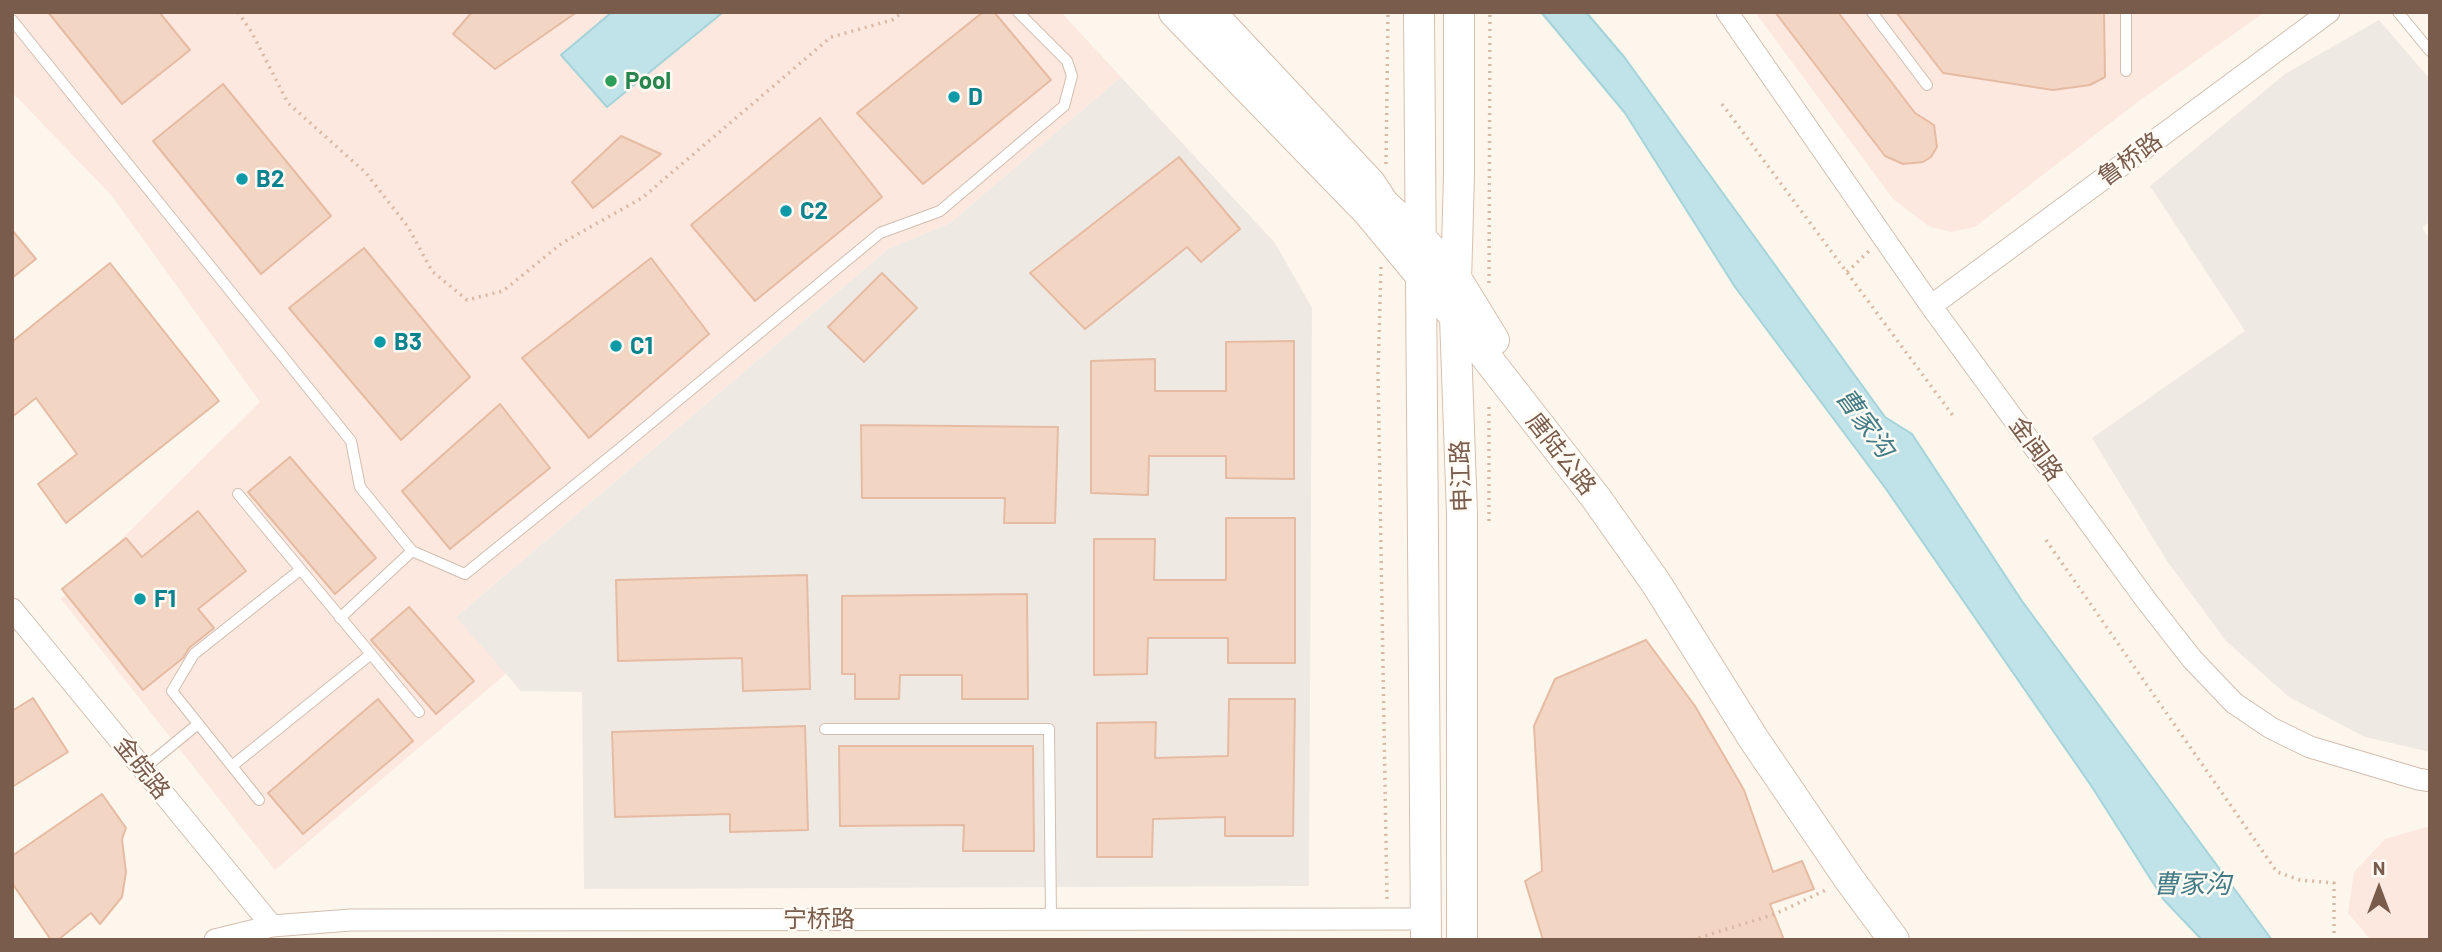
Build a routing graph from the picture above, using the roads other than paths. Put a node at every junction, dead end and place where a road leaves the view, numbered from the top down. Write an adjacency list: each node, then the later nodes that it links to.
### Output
1 (1018, 12): 22 (lane)
2 (1174, 12): 15 (main road, 唐陆公路)
3 (1210, 12): 15 (main road, 唐陆公路)
4 (1419, 12): 16 (main road, 申江路)
5 (1459, 12): 18 (main road, 申江路)
6 (1727, 12): 19 (street, 金闽路)
7 (1872, 12): 14 (lane)
8 (2126, 12): 13 (lane)
9 (2329, 12): 19 (street, 鲁桥路)
10 (2398, 12): 12 (lane)
11 (12, 20): 22 (lane)
12 (2430, 51)
13 (2126, 72)
14 (1927, 85)
15 (1383, 219): 16 (main road, 唐陆公路); 17 (main road, 唐陆公路)
16 (1421, 238): 17 (main road, 申江路); 18 (main road, 唐陆公路)
17 (1420, 275): 20 (main road, 唐陆公路); 36 (main road, 申江路)
18 (1456, 278): 20 (main road, 申江路); 40 (main road, 唐陆公路)
19 (1931, 306): 32 (street, 金闽路)
20 (1455, 317): 38 (main road, 申江路); 39 (main road, 唐陆公路)
21 (238, 494): 23 (lane)
22 (412, 551): 25 (lane)
23 (300, 570): 25 (lane); 28 (lane)
24 (12, 610): 31 (street, 金皖路)
25 (340, 618): 26 (lane)
26 (371, 654): 27 (lane); 30 (lane)
27 (419, 712)
28 (198, 724): 30 (lane); 31 (lane)
29 (825, 729): 34 (lane)
30 (232, 766): 33 (lane)
31 (143, 769): 35 (street, 金皖路)
32 (2430, 780)
33 (258, 800)
34 (1051, 919): 35 (street, 宁桥路); 36 (street, 宁桥路)
35 (272, 926): 37 (street, 宁桥路)
36 (1426, 929)
37 (215, 940)
38 (1462, 940)
39 (1894, 940)
40 (1912, 940)

